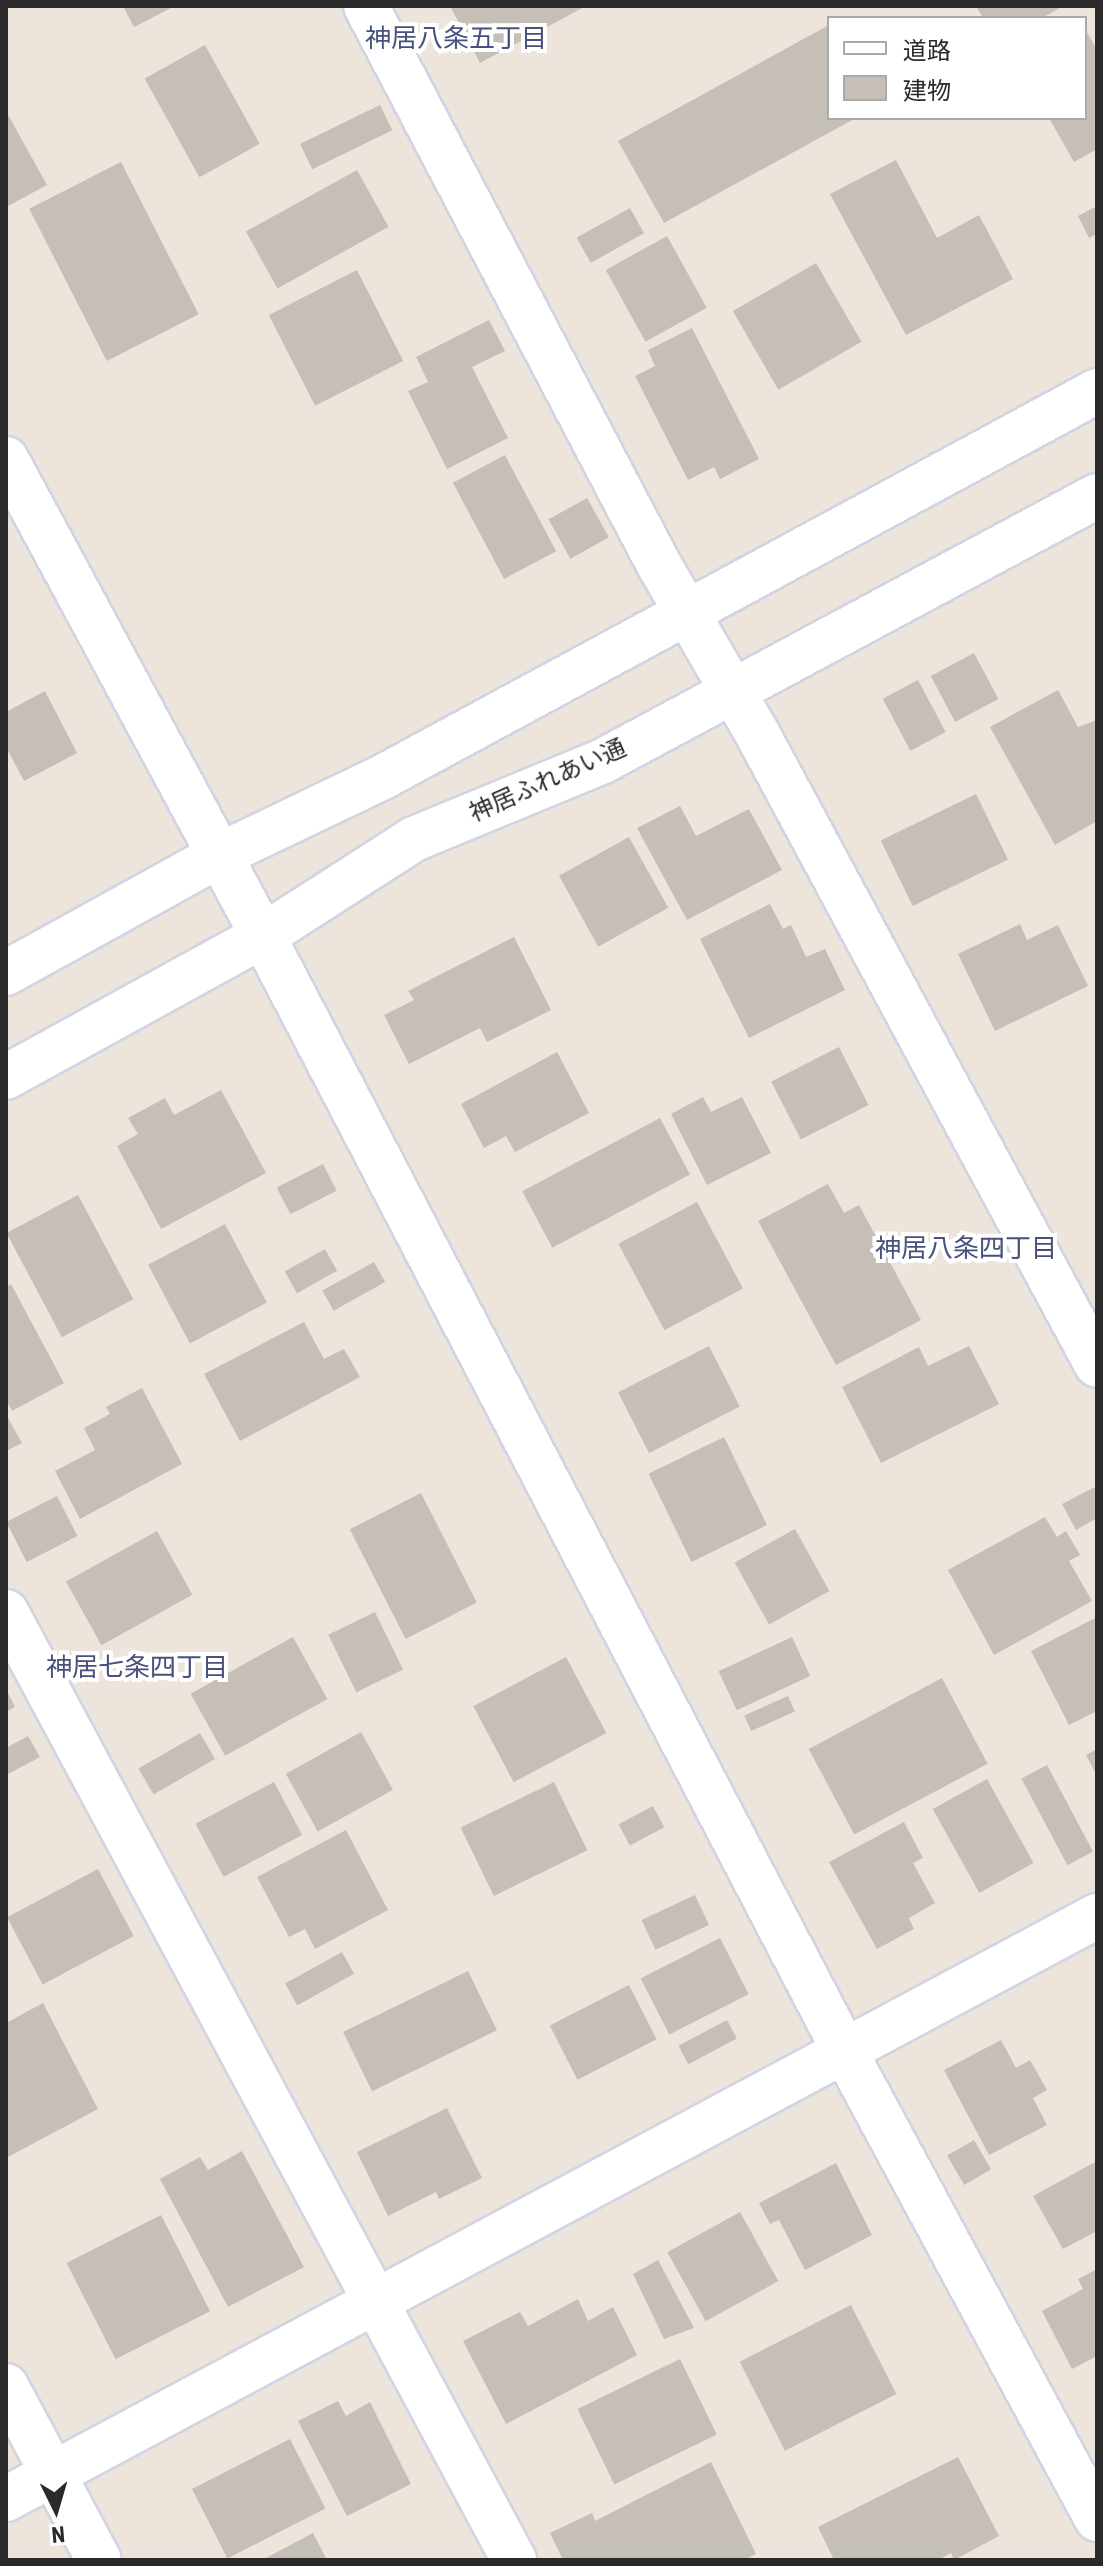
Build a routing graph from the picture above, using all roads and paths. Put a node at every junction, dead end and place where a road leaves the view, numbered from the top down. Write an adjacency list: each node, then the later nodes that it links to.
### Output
1 (366, 6): 5 (street)
2 (1097, 391): 5 (street)
3 (6, 459): 7 (street)
4 (1097, 496): 6 (street, 神居ふれあい通)
5 (686, 611): 6 (street); 7 (street)
6 (732, 690): 8 (street, 神居ふれあい通); 11 (street)
7 (220, 855): 8 (street); 9 (street)
8 (263, 936): 10 (street, 神居ふれあい通); 14 (street)
9 (6, 973)
10 (6, 1077)
11 (1097, 1365)
12 (6, 1612): 15 (street)
13 (1097, 1916): 14 (street)
14 (844, 2050): 15 (street); 19 (street)
15 (374, 2299): 17 (street); 21 (street)
16 (6, 2386): 17 (street)
17 (53, 2474): 18 (street); 20 (street)
18 (6, 2499)
19 (1097, 2519)
20 (99, 2560)
21 (514, 2560)

